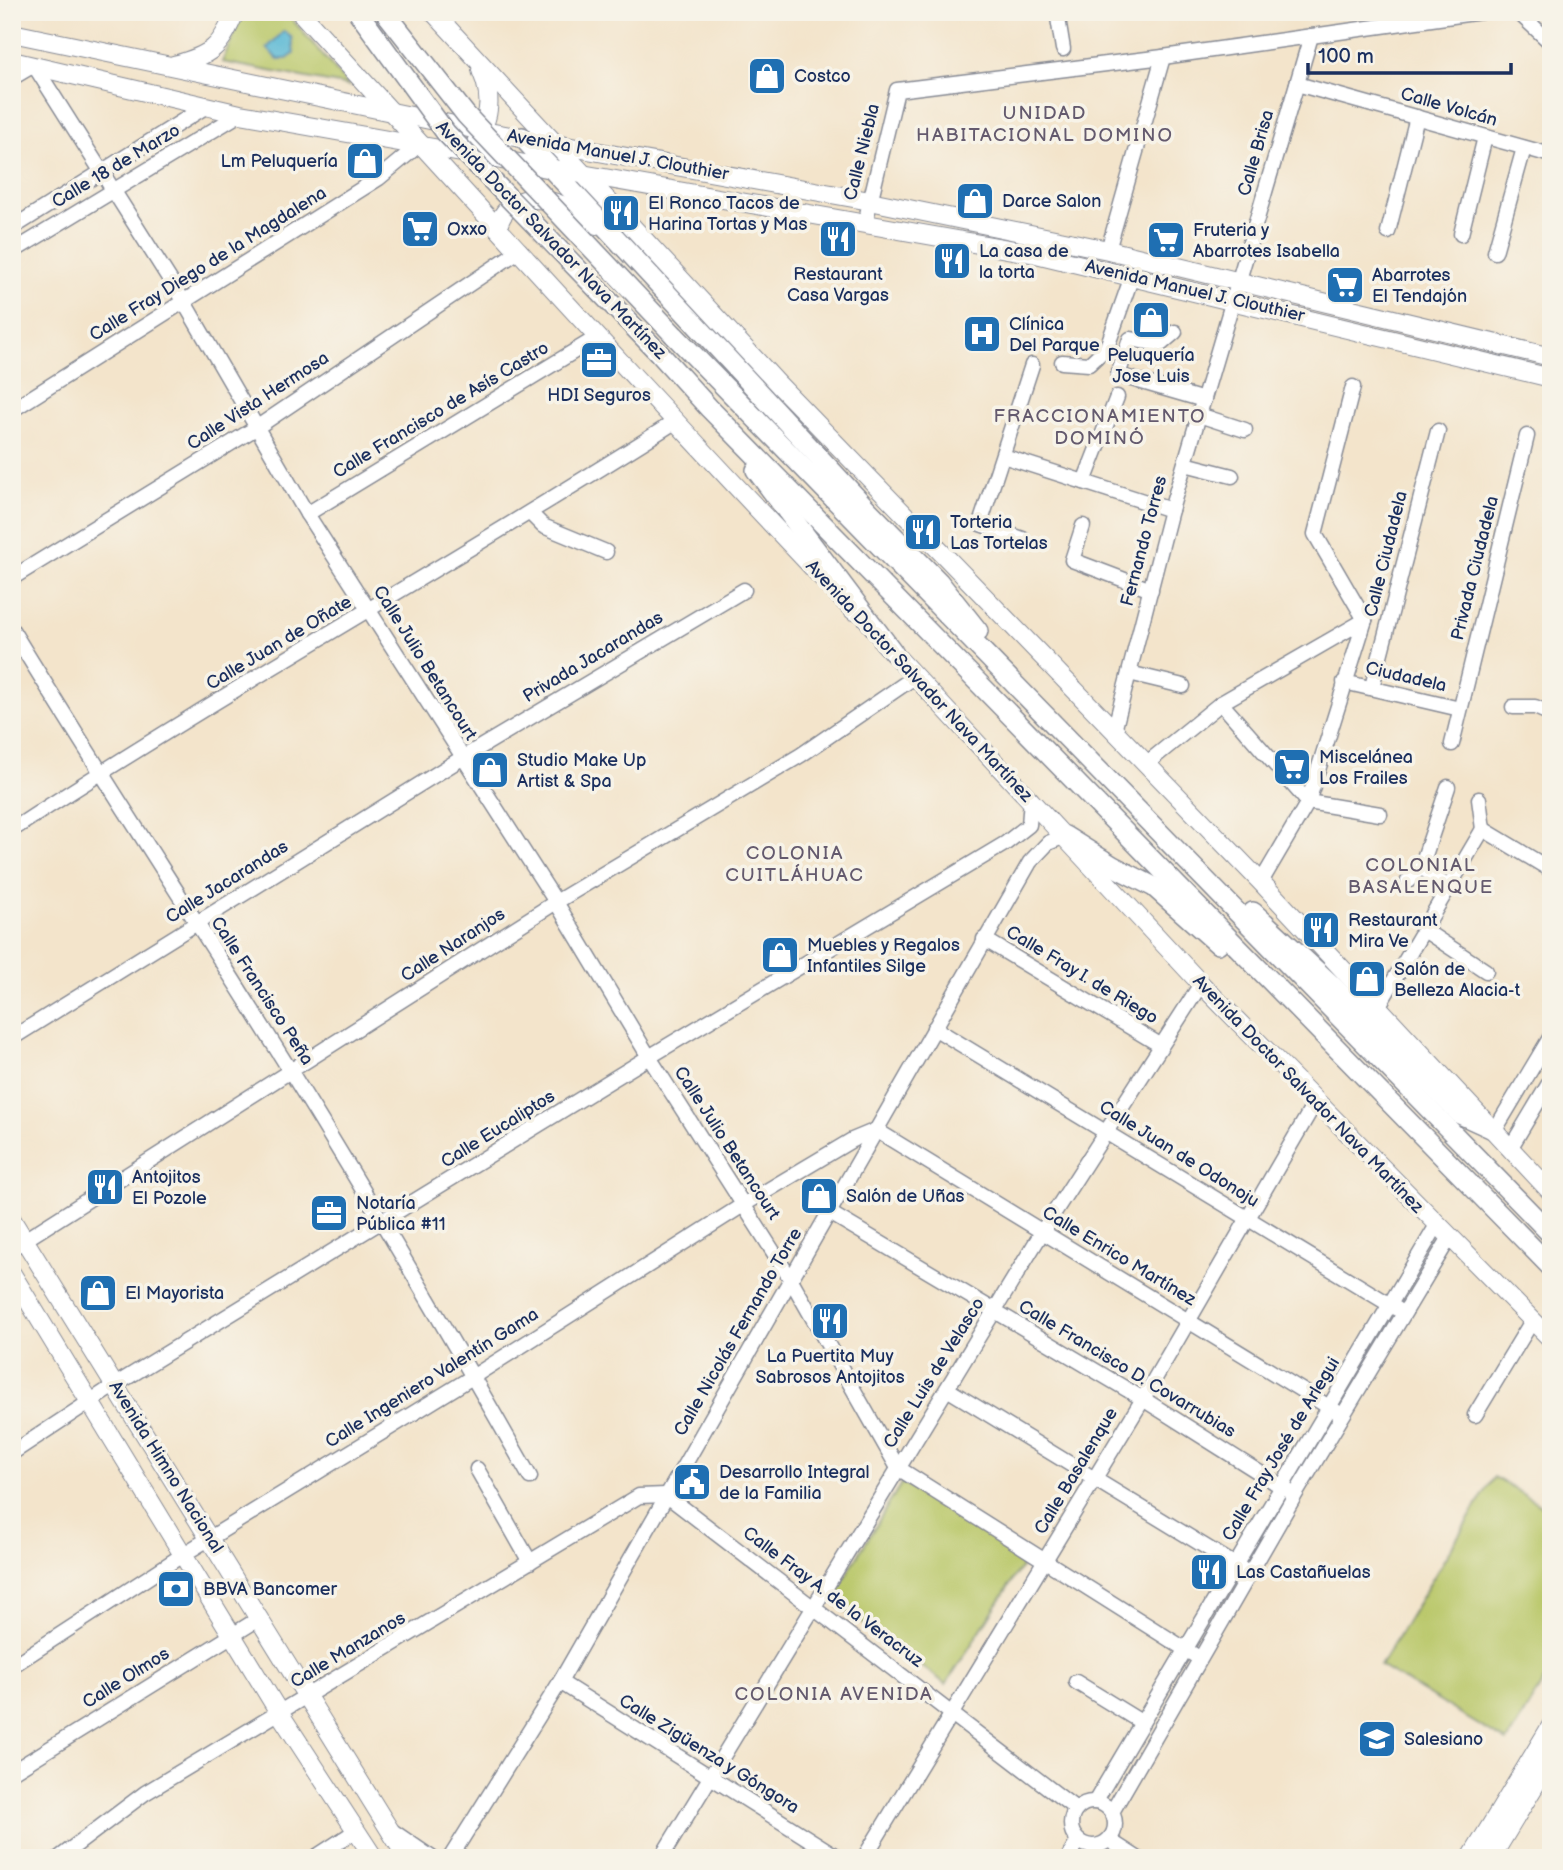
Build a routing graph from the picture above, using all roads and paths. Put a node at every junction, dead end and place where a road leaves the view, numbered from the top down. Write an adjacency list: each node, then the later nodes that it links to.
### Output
1 (300, 12): 22 (main road, Avenida Doctor Salvador Nava Martínez)
2 (358, 12): 62 (highway, Avenida Doctor Salvador Nava Martínez, bridge)
3 (385, 12): 99 (highway, Avenida Doctor Salvador Nava Martínez, bridge)
4 (433, 12): 16 (main road)
5 (1480, 12): 10 (street)
6 (1518, 12): 12 (street)
7 (1062, 13): 13 (street)
8 (234, 14): 18 (main road)
9 (12, 33): 11 (main road, Avenida Manuel J. Clouthier)
10 (1311, 36): 14 (street); 20 (street, Calle Brisa)
11 (45, 40): 17 (main road); 18 (main road, Avenida Manuel J. Clouthier)
12 (1551, 43)
13 (1063, 49)
14 (1163, 57): 37 (street, Calle Niebla); 45 (street)
15 (12, 61): 17 (main road, Avenida Manuel J. Clouthier)
16 (477, 61): 25 (main road); 28 (main road)
17 (34, 65): 19 (street); 21 (main road, Avenida Manuel J. Clouthier); 34 (street, Calle Julio Betancourt)
18 (171, 66): 22 (main road, Avenida Manuel J. Clouthier)
19 (12, 78)
20 (1297, 84): 24 (street, Calle Volcán); 49 (street, Calle Brisa)
21 (205, 107): 23 (main road, Avenida Manuel J. Clouthier); 34 (street, Calle 18 de Marzo)
22 (390, 110): 25 (main road, Avenida Manuel J. Clouthier); 29 (main road, Avenida Doctor Salvador Nava Martínez)
23 (240, 114): 29 (main road, Avenida Manuel J. Clouthier); 36 (street, Calle 18 de Marzo)
24 (1417, 117): 26 (street, Calle Volcán); 41 (street)
25 (483, 131): 27 (main road, Avenida Manuel J. Clouthier); 31 (main road)
26 (1485, 136): 30 (street, Calle Volcán); 42 (street)
27 (522, 137): 28 (main road, Avenida Manuel J. Clouthier); 33 (highway)
28 (554, 143): 35 (main road); 37 (main road, Avenida Manuel J. Clouthier)
29 (420, 144): 31 (main road, Avenida Manuel J. Clouthier); 39 (main road, Avenida Doctor Salvador Nava Martínez); 51 (street, Calle Fray Diego de la Magdalena)
30 (1524, 148): 32 (street, Calle Volcán); 47 (street)
31 (469, 155): 33 (main road, Avenida Manuel J. Clouthier)
32 (1551, 155)
33 (550, 167): 35 (main road, Avenida Manuel J. Clouthier); 43 (highway)
34 (103, 172): 36 (street, Calle Julio Betancourt); 40 (street, Calle 18 de Marzo)
35 (583, 173): 38 (main road, Avenida Manuel J. Clouthier); 58 (main road)
36 (113, 190): 46 (street, Calle 18 de Marzo); 51 (street, Calle Julio Betancourt)
37 (870, 201): 38 (street, Calle Niebla); 45 (main road, Avenida Manuel J. Clouthier)
38 (865, 223): 48 (main road, Avenida Manuel J. Clouthier)
39 (498, 226): 43 (main road); 44 (main road, Avenida Doctor Salvador Nava Martínez)
40 (12, 228)
41 (1388, 232)
42 (1461, 234)
43 (623, 247): 65 (highway)
44 (520, 250): 53 (main road, Avenida Doctor Salvador Nava Martínez); 67 (street, Calle Vista Hermosa)
45 (1108, 250): 49 (main road, Avenida Manuel J. Clouthier)
46 (12, 252)
47 (1495, 252)
48 (1132, 276): 50 (main road, Avenida Manuel J. Clouthier); 55 (street)
49 (1239, 281): 50 (street, Fernando Torres); 54 (main road, Avenida Manuel J. Clouthier)
50 (1233, 300): 57 (main road, Avenida Manuel J. Clouthier); 61 (street, Fernando Torres)
51 (184, 302): 63 (street, Calle Fray Diego de la Magdalena); 67 (street, Calle Julio Betancourt)
52 (1175, 332): 61 (street)
53 (596, 338): 66 (main road, Avenida Doctor Salvador Nava Martínez); 77 (street, Calle Francisco de Asís Castro)
54 (1551, 357)
55 (1062, 362)
56 (1032, 365): 71 (street)
57 (1551, 378)
58 (779, 384): 65 (main road); 80 (main road)
59 (1353, 387): 87 (street)
60 (1117, 397): 74 (street)
61 (1204, 400): 64 (street, Fernando Torres)
62 (709, 408): 89 (highway); 127 (highway, Avenida Doctor Salvador Nava Martínez)
63 (12, 410)
64 (1199, 415): 68 (street); 72 (street, Fernando Torres)
65 (786, 422): 75 (highway)
66 (673, 423): 78 (street, Calle Juan de Oñate); 89 (main road, Avenida Doctor Salvador Nava Martínez)
67 (258, 426): 77 (street, Calle Julio Betancourt); 83 (street, Calle Vista Hermosa)
68 (1245, 430)
69 (1438, 431): 94 (street, Calle Ciudadela)
70 (1527, 436): 97 (street, Privada Ciudadela)
71 (1003, 456): 74 (street); 81 (street)
72 (1185, 464): 73 (street); 76 (street, Fernando Torres)
73 (1232, 476)
74 (1084, 482): 76 (street)
75 (868, 510): 80 (main road); 99 (highway)
76 (1171, 510): 85 (street, Fernando Torres)
77 (307, 514): 86 (street, Calle Julio Betancourt)
78 (531, 514): 82 (street); 86 (street, Calle Juan de Oñate)
79 (1083, 526): 85 (street)
80 (915, 528): 100 (main road)
81 (1023, 539)
82 (606, 552)
83 (12, 578)
84 (744, 590): 102 (street, Privada Jacarandas)
85 (1151, 590): 90 (street, Fernando Torres)
86 (369, 612): 102 (street, Calle Julio Betancourt); 104 (street, Calle Juan de Oñate)
87 (1365, 620): 92 (street); 95 (street)
88 (12, 630): 104 (street, Calle Francisco Peña)
89 (893, 652): 91 (main road, Avenida Doctor Salvador Nava Martínez)
90 (1129, 673): 93 (street); 100 (street, Fernando Torres)
91 (916, 676): 106 (main road, Avenida Doctor Salvador Nava Martínez); 121 (street, Calle Naranjos)
92 (1344, 682): 94 (street, Ciudadela); 108 (street)
93 (1183, 686)
94 (1372, 687): 97 (street, Ciudadela)
95 (1221, 703): 103 (street); 108 (street)
96 (1513, 707): 98 (street)
97 (1460, 709): 101 (street, Privada Ciudadela)
98 (1551, 714)
99 (1049, 720): 115 (highway, Avenida Doctor Salvador Nava Martínez)
100 (1114, 731): 103 (main road)
101 (1451, 744)
102 (462, 758): 121 (street, Calle Julio Betancourt); 122 (street, Calle Jacarandas)
103 (1146, 764): 119 (main road)
104 (99, 773): 111 (street, Calle Juan de Oñate); 122 (street, Calle Francisco Peña)
105 (1448, 787): 116 (street)
106 (1031, 799): 112 (main road, Avenida Doctor Salvador Nava Martínez); 113 (street, Calle Eucaliptos)
107 (1479, 799): 110 (street)
108 (1308, 802): 109 (street); 119 (street)
109 (1380, 814)
110 (1483, 829): 117 (street); 120 (street)
111 (12, 830)
112 (1065, 835): 114 (street, Calle Nicolás Fernando Torre); 126 (main road, Avenida Doctor Salvador Nava Martínez); 127 (highway)
113 (1006, 843): 114 (street); 133 (street, Calle Eucaliptos)
114 (1030, 862): 124 (street, Calle Nicolás Fernando Torre)
115 (1194, 867): 138 (highway); 149 (highway, Avenida Doctor Salvador Nava Martínez)
116 (1421, 867): 118 (street); 120 (street)
117 (1551, 870)
118 (1408, 881)
119 (1261, 882): 128 (main road)
120 (1448, 888): 123 (street)
121 (556, 902): 133 (street, Calle Julio Betancourt); 134 (street, Calle Naranjos)
122 (196, 923): 131 (street, Calle Jacarandas); 134 (street, Calle Francisco Peña)
123 (1424, 930): 125 (street); 128 (street)
124 (984, 939): 129 (street, Calle Nicolás Fernando Torre); 132 (street, Calle Fray I. de Riego)
125 (1486, 971)
126 (1201, 984): 132 (street, Calle Luis de Velasco); 136 (main road, Avenida Doctor Salvador Nava Martínez)
127 (1290, 1001): 151 (highway, Avenida Doctor Salvador Nava Martínez)
128 (1378, 1007): 138 (main road)
129 (934, 1028): 137 (street, Calle Nicolás Fernando Torre); 139 (street, Calle Juan de Odonoju)
130 (1551, 1036): 138 (street)
131 (12, 1038)
132 (1160, 1045): 139 (street, Calle Luis de Velasco)
133 (649, 1057): 142 (street, Calle Julio Betancourt); 146 (street, Calle Eucaliptos)
134 (291, 1072): 146 (street, Calle Francisco Peña); 150 (street, Calle Naranjos)
135 (1551, 1080): 140 (street)
136 (1316, 1101): 144 (street, Calle Basalenque); 147 (main road, Avenida Doctor Salvador Nava Martínez)
137 (876, 1130): 142 (street, Calle Ingeniero Valentín Gama); 143 (street, Calle Nicolás Fernando Torre); 148 (street, Calle Enrico Martínez)
138 (1495, 1130): 140 (main road)
139 (1106, 1131): 144 (street, Calle Juan de Odonoju); 148 (street, Calle Luis de Velasco)
140 (1511, 1147): 141 (main road)
141 (1551, 1192)
142 (743, 1205): 153 (street, Calle Julio Betancourt); 160 (street, Calle Ingeniero Valentín Gama)
143 (830, 1213): 153 (street, Calle Nicolás Fernando Torre); 155 (street, Calle Francisco D. Covarrubias)
144 (1247, 1219): 154 (street, Calle Juan de Odonoju); 157 (street, Calle Basalenque)
145 (12, 1220): 150 (main road, Avenida Himno Nacional)
146 (383, 1222): 160 (street, Calle Francisco Peña); 161 (street, Calle Eucaliptos)
147 (1443, 1231): 154 (street, Calle Fray José de Arlegui); 156 (street, Calle Fray José de Arlegui); 158 (main road, Avenida Doctor Salvador Nava Martínez)
148 (1042, 1232): 155 (street, Calle Luis de Velasco); 157 (street, Calle Enrico Martínez)
149 (1551, 1234)
150 (18, 1243): 161 (main road, Avenida Himno Nacional)
151 (1551, 1267)
152 (12, 1274): 164 (main road, Avenida Himno Nacional)
153 (790, 1278): 169 (street, Calle Julio Betancourt); 174 (street, Calle Nicolás Fernando Torre)
154 (1389, 1304): 156 (street, Calle Juan de Odonoju); 165 (street, Calle Fray José de Arlegui)
155 (994, 1312): 162 (street, Calle Luis de Velasco); 163 (street, Calle Francisco D. Covarrubias)
156 (1404, 1314): 166 (street, Calle Fray José de Arlegui)
157 (1188, 1321): 163 (street, Calle Basalenque); 165 (street, Calle Enrico Martínez)
158 (1532, 1321): 159 (main road, Avenida Doctor Salvador Nava Martínez); 167 (street)
159 (1551, 1339)
160 (474, 1376): 171 (street, Calle Francisco Peña); 176 (street, Calle Ingeniero Valentín Gama)
161 (115, 1385): 164 (street, Calle Eucaliptos); 176 (main road, Avenida Himno Nacional)
162 (947, 1389): 169 (street, Calle Luis de Velasco); 172 (street)
163 (1143, 1399): 172 (street, Calle Basalenque); 173 (street, Calle Francisco D. Covarrubias)
164 (89, 1402): 168 (street, Calle Eucaliptos); 177 (main road, Avenida Himno Nacional)
165 (1328, 1407): 166 (street, Calle Enrico Martínez); 173 (street, Calle Fray José de Arlegui)
166 (1342, 1415): 175 (street, Calle Fray José de Arlegui)
167 (1475, 1415)
168 (12, 1453)
169 (898, 1468): 178 (street); 182 (street, Calle Luis de Velasco)
170 (477, 1469): 179 (street)
171 (530, 1477)
172 (1093, 1480): 178 (street, Calle Basalenque); 180 (street)
173 (1281, 1485): 175 (street, Calle Francisco D. Covarrubias); 180 (street, Calle Fray José de Arlegui)
174 (666, 1495): 179 (street, Calle Manzanos); 182 (street, Calle Fray A. de la Veracruz); 188 (street, Calle Nicolás Fernando Torre)
175 (1295, 1495): 181 (street, Calle Fray José de Arlegui)
176 (211, 1538): 177 (street, Calle Ingeniero Valentín Gama); 183 (main road, Avenida Himno Nacional)
177 (184, 1554): 184 (main road, Avenida Himno Nacional); 187 (street, Calle Ingeniero Valentín Gama)
178 (1045, 1561): 185 (street); 191 (street, Calle Basalenque)
179 (530, 1562): 190 (street, Calle Manzanos)
180 (1234, 1564): 181 (street); 185 (street, Calle Fray José de Arlegui)
181 (1250, 1574): 186 (street, Calle Fray José de Arlegui)
182 (814, 1606): 191 (street, Calle Fray A. de la Veracruz); 197 (street, Calle Luis de Velasco)
183 (260, 1618): 184 (street, Calle Olmos); 190 (main road, Avenida Himno Nacional)
184 (232, 1635): 192 (main road, Avenida Himno Nacional); 196 (street, Calle Olmos)
185 (1184, 1648): 186 (street); 193 (street, Calle Fray José de Arlegui)
186 (1199, 1658): 201 (street, Calle Fray José de Arlegui)
187 (12, 1666)
188 (560, 1682): 197 (street, Calle Zigüenza y Góngora); 211 (street, Calle Nicolás Fernando Torre)
189 (1076, 1682): 193 (street)
190 (307, 1697): 192 (street, Calle Manzanos); 202 (main road, Avenida Himno Nacional)
191 (952, 1713): 200 (street, Calle Fray A. de la Veracruz); 214 (street, Calle Basalenque)
192 (280, 1714): 203 (main road, Avenida Himno Nacional); 206 (street, Calle Manzanos)
193 (1141, 1722): 199 (street, Calle Fray José de Arlegui)
194 (1551, 1726): 198 (main road)
195 (1551, 1759): 198 (main road)
196 (12, 1772)
197 (708, 1777): 212 (street, Calle Luis de Velasco); 213 (street, Calle Zigüenza y Góngora)
198 (1520, 1793): 217 (main road); 218 (main road)
199 (1095, 1802): 200 (street); 201 (street)
200 (1076, 1809): 205 (street)
201 (1112, 1811): 204 (street)
202 (387, 1827): 209 (main road, Avenida Himno Nacional); 210 (street)
203 (356, 1830): 207 (street); 208 (main road, Avenida Himno Nacional)
204 (1110, 1840): 205 (street); 216 (street)
205 (1084, 1848): 215 (street)
206 (59, 1858)
207 (314, 1858)
208 (374, 1858)
209 (407, 1858)
210 (432, 1858)
211 (450, 1858)
212 (661, 1858)
213 (839, 1858)
214 (864, 1858)
215 (1068, 1858)
216 (1137, 1858)
217 (1471, 1858)
218 (1490, 1858)

